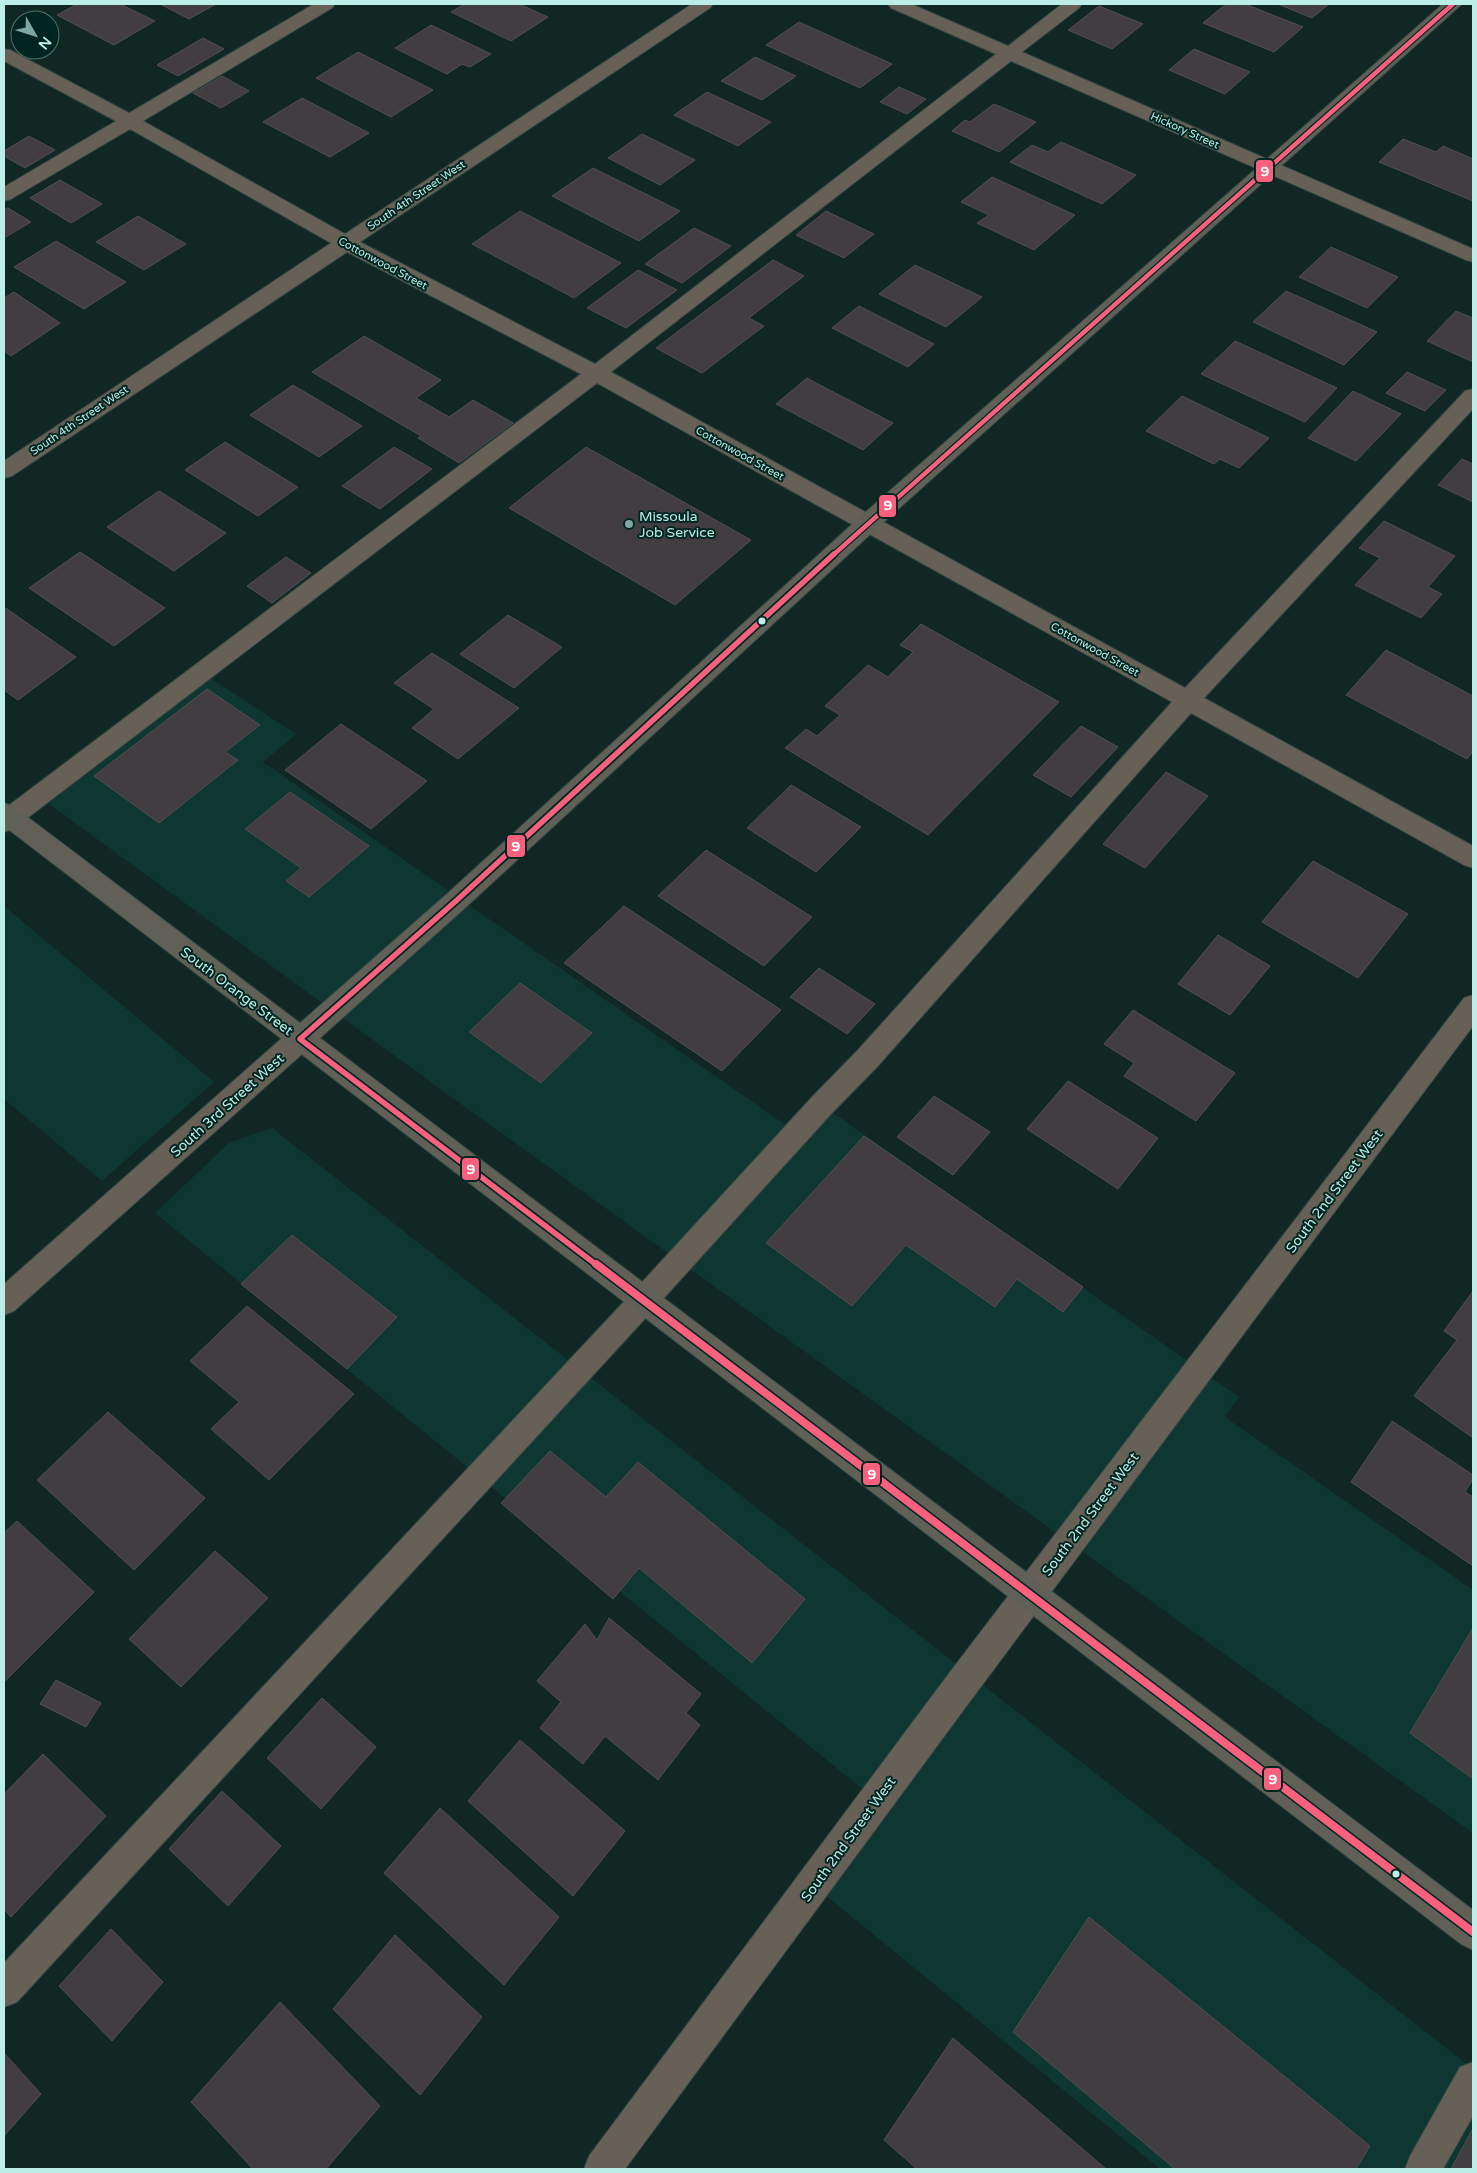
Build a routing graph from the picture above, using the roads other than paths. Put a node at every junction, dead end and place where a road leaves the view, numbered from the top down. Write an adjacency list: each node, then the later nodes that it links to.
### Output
1 (326, 4): 8 (street)
2 (704, 4): 11 (street, South 4th Street West)
3 (897, 4): 6 (street, Hickory Street)
4 (1073, 4): 6 (street)
5 (1454, 4): 9 (main road, South 3rd Street West)
6 (1008, 52): 9 (street, Hickory Street); 13 (street)
7 (4, 54): 8 (street, Cottonwood Street)
8 (130, 121): 10 (street); 11 (street, Cottonwood Street)
9 (1271, 168): 12 (street, Hickory Street); 16 (main road, South 3rd Street West)
10 (4, 195)
11 (344, 242): 13 (street, Cottonwood Street); 15 (street, South 4th Street West)
12 (1473, 256)
13 (596, 373): 16 (street, Cottonwood Street); 18 (street)
14 (1473, 396): 17 (street)
15 (4, 471)
16 (868, 523): 17 (street, Cottonwood Street); 21 (main road, South 3rd Street West)
17 (1188, 700): 19 (street, Cottonwood Street); 22 (street)
18 (6, 818): 21 (main road, South Orange Street)
19 (1473, 858)
20 (1473, 1006): 24 (street, South 2nd Street West)
21 (300, 1039): 22 (main road, South Orange Street); 23 (street, South 3rd Street West)
22 (644, 1301): 24 (main road, South Orange Street); 26 (street)
23 (4, 1302)
24 (1030, 1594): 25 (main road, South Orange Street); 28 (street, South 2nd Street West)
25 (1473, 1932)
26 (4, 1989)
27 (1473, 2080): 29 (street)
28 (602, 2169)
29 (1423, 2169)

